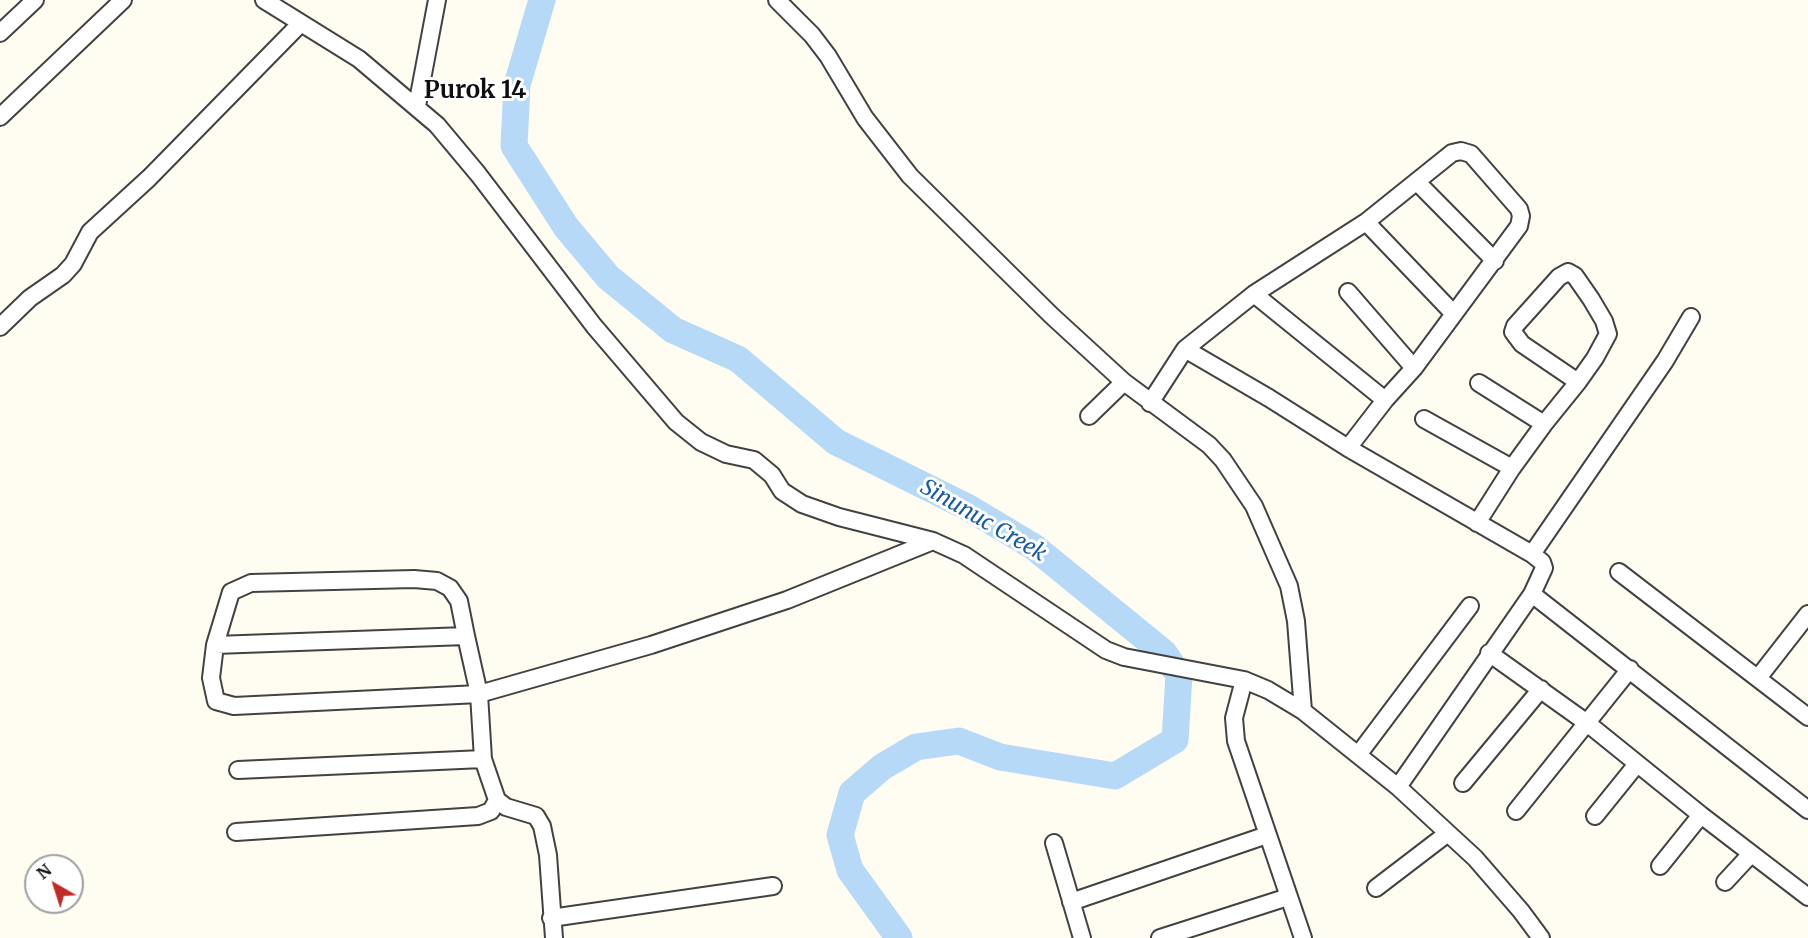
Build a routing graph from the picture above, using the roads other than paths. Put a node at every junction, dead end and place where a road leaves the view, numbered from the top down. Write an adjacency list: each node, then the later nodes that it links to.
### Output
1 (35, 0): 7 (street)
2 (123, 0): 9 (street)
3 (264, 0): 6 (street)
4 (437, 0): 8 (street)
5 (777, 0): 20 (street)
6 (301, 22): 8 (street); 17 (street)
7 (0, 33)
8 (417, 106): 31 (street)
9 (0, 117)
10 (1417, 182): 11 (street); 12 (street); 12 (street)
11 (1366, 222): 14 (street); 15 (street)
12 (1495, 261): 15 (street)
13 (1348, 292): 19 (street)
14 (1254, 294): 18 (street); 23 (street)
15 (1454, 314): 19 (street)
16 (1691, 317): 32 (street)
17 (0, 327)
18 (1185, 349): 24 (street); 28 (street)
19 (1414, 368): 23 (street)
20 (1124, 381): 24 (street); 25 (street)
21 (1578, 381): 21 (street); 27 (street)
22 (1479, 383): 27 (street)
23 (1385, 400): 28 (street)
24 (1150, 402): 45 (street)
25 (1089, 416)
26 (1424, 419): 29 (street)
27 (1544, 424): 29 (street)
28 (1348, 448): 30 (street)
29 (1512, 468): 30 (street)
30 (1478, 523): 32 (street)
31 (933, 541): 42 (street); 44 (street)
32 (1532, 554): 34 (street)
33 (1619, 572): 41 (street)
34 (1532, 594): 39 (street); 40 (street)
35 (1470, 606): 48 (street)
36 (1808, 614): 41 (street)
37 (466, 636): 38 (street); 38 (street); 44 (street)
38 (215, 645): 44 (street)
39 (1489, 653): 43 (street); 53 (street)
40 (1630, 669): 47 (street); 55 (street)
41 (1758, 678): 46 (street)
42 (1244, 680): 45 (street); 61 (street)
43 (1541, 689): 47 (street); 52 (street)
44 (478, 694): 49 (street)
45 (1303, 711): 48 (street)
46 (1808, 717)
47 (1587, 723): 50 (street); 56 (street)
48 (1359, 755): 53 (street)
49 (483, 759): 51 (street); 54 (street)
50 (1637, 764): 57 (street); 58 (street)
51 (238, 770)
52 (1462, 783)
53 (1398, 787): 60 (street)
54 (497, 800): 59 (street); 71 (street)
55 (1808, 810)
56 (1516, 811)
57 (1701, 815): 63 (street); 64 (street)
58 (1595, 816)
59 (236, 832)
60 (1448, 833): 67 (street); 76 (street)
61 (1267, 835): 68 (street); 70 (street)
62 (1054, 843): 70 (street)
63 (1750, 854): 65 (street); 69 (street)
64 (1660, 866)
65 (1725, 882)
66 (773, 886): 71 (street)
67 (1376, 888)
68 (1288, 897): 74 (street); 75 (street)
69 (1808, 897)
70 (1071, 902): 73 (street)
71 (551, 918): 72 (street)
72 (554, 938)
73 (1082, 938)
74 (1160, 938)
75 (1304, 938)
76 (1541, 938)

